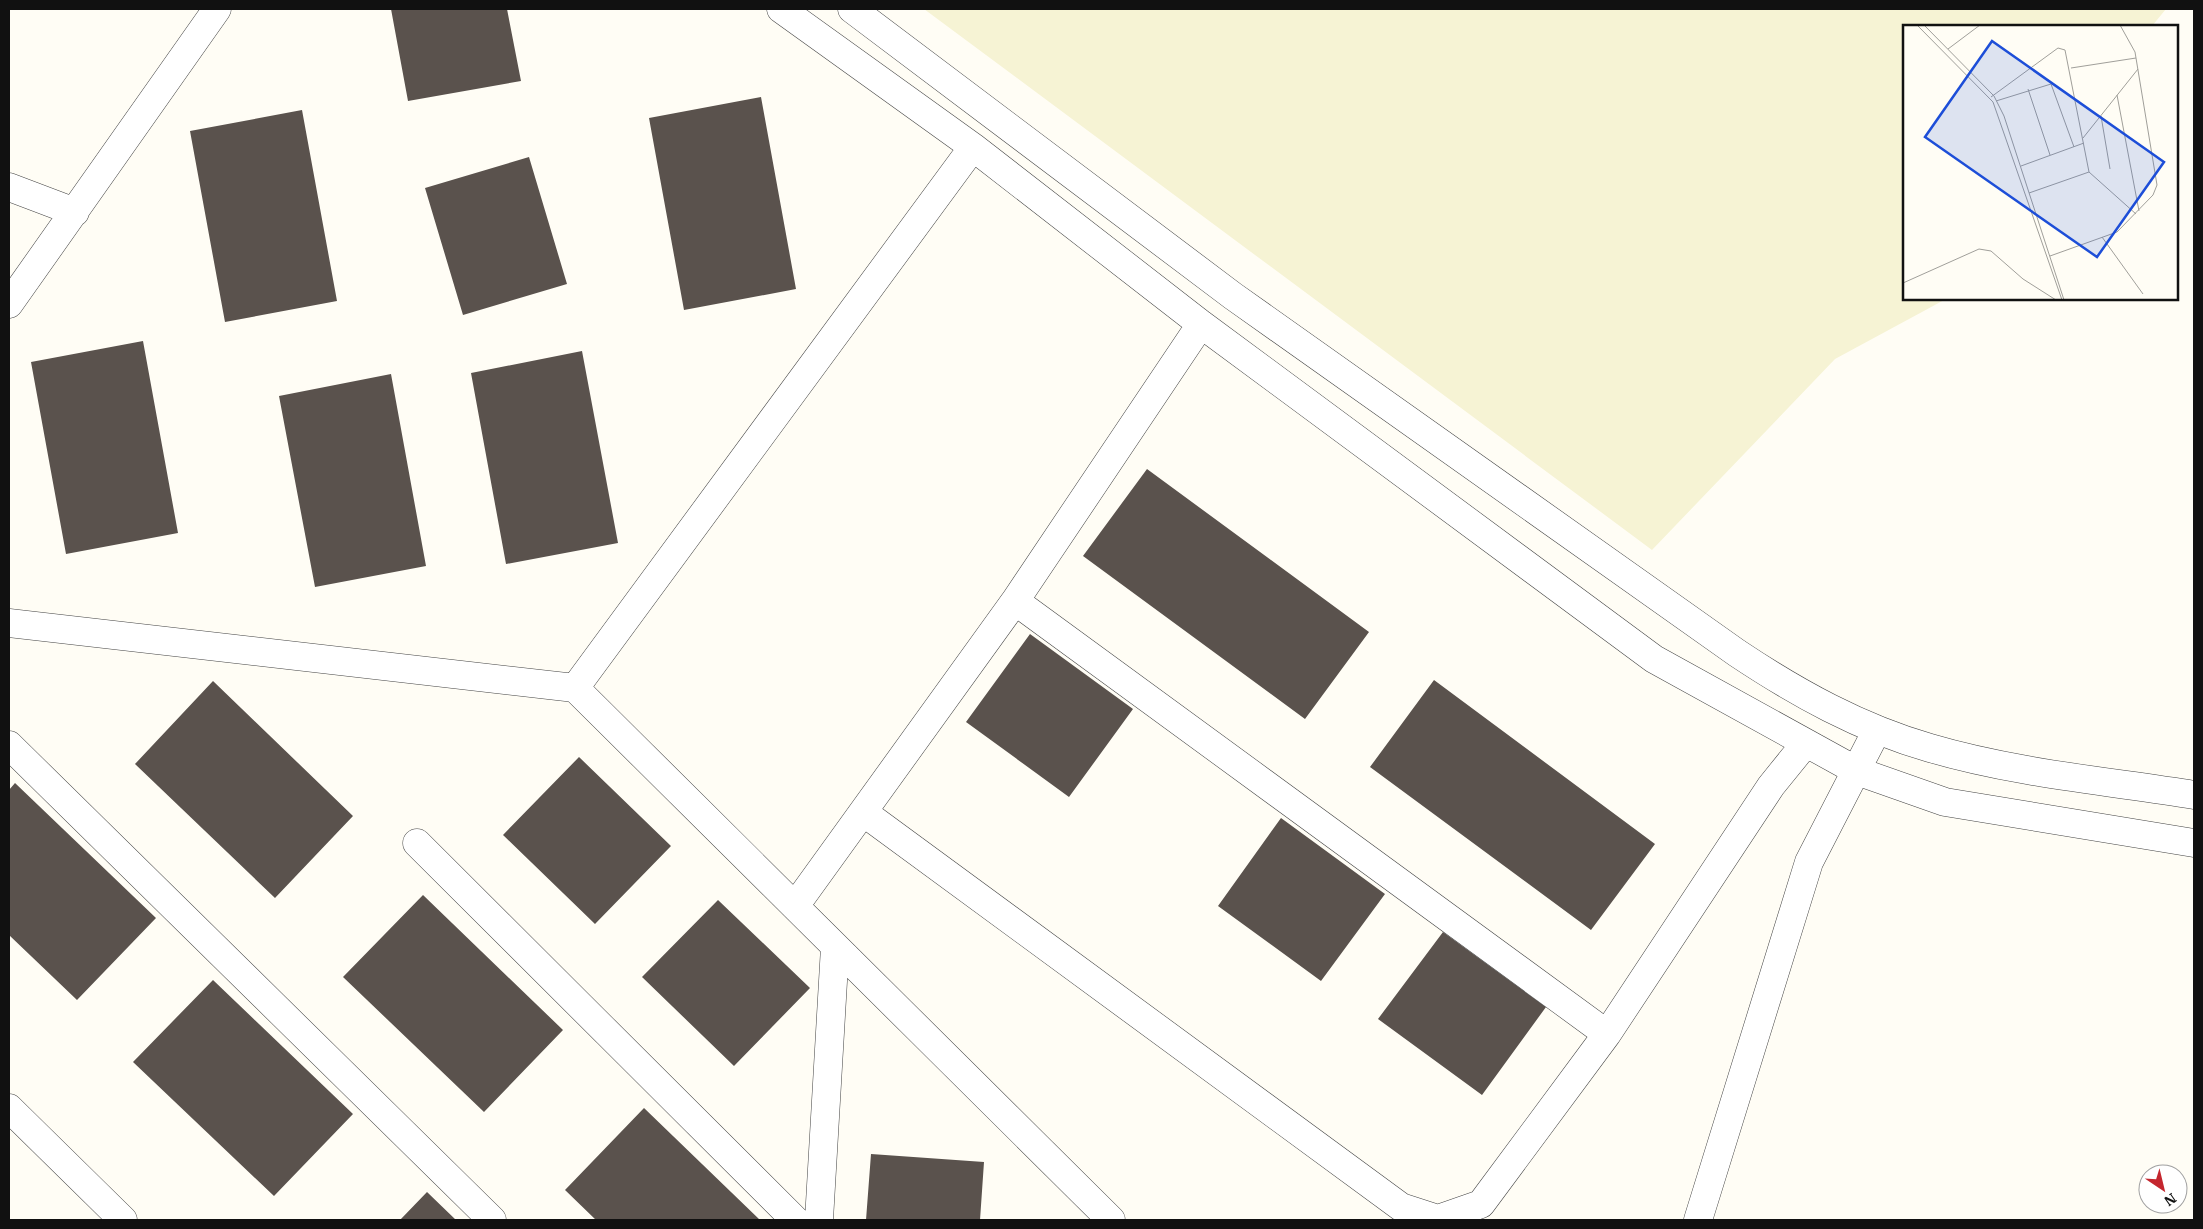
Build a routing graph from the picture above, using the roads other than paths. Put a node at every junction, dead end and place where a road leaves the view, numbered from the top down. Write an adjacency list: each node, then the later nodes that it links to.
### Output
1 (217, 9): 6 (street)
2 (781, 9): 4 (street)
3 (852, 9): 12 (street)
4 (973, 147): 8 (street); 11 (street)
5 (9, 187): 6 (street)
6 (75, 212): 7 (street)
7 (9, 304)
8 (1202, 324): 9 (street); 13 (street)
9 (1015, 601): 17 (street); 22 (street)
10 (9, 623): 11 (street)
11 (575, 688): 20 (street)
12 (1877, 730): 15 (street); 16 (street)
13 (1805, 744): 15 (street); 22 (street)
14 (9, 745): 25 (street)
15 (1857, 772): 19 (street); 29 (street)
16 (2194, 795)
17 (863, 812): 20 (street); 22 (street)
18 (417, 843): 26 (street)
19 (2194, 843)
20 (795, 906): 21 (street)
21 (835, 947): 27 (street); 28 (street)
22 (1607, 1034)
23 (9, 1108): 24 (street)
24 (123, 1220)
25 (492, 1220)
26 (795, 1220)
27 (819, 1220)
28 (1110, 1220)
29 (1698, 1220)

